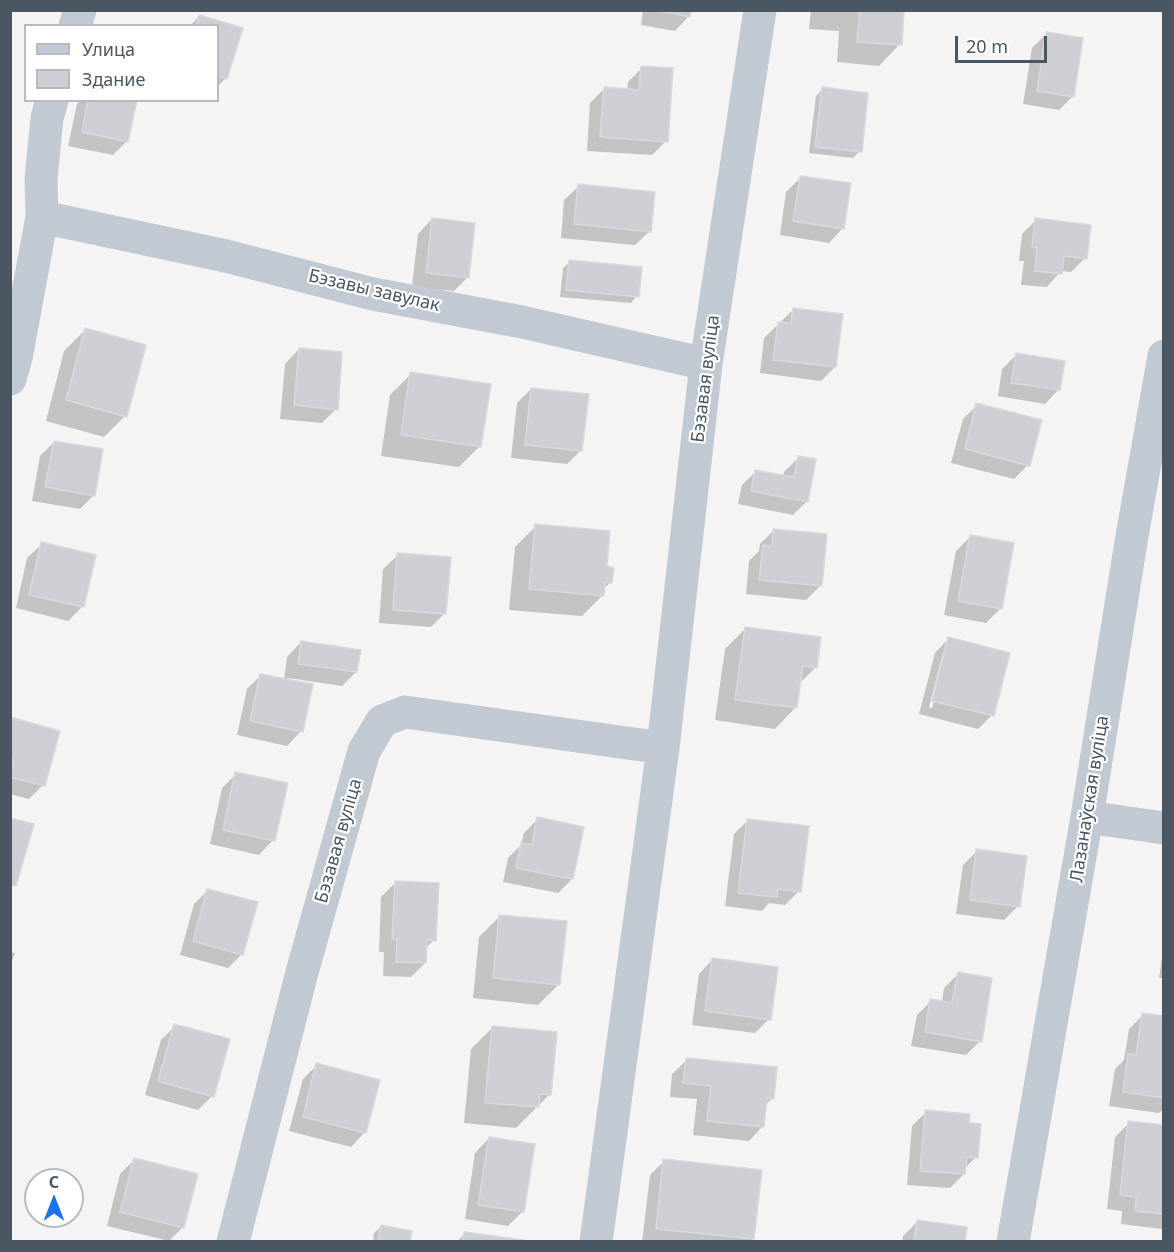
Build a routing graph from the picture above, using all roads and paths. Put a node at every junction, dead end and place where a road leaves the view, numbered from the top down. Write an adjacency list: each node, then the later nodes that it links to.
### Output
1 (760, 10): 5 (street, Бэзавая вуліца)
2 (51, 102): 3 (street)
3 (42, 217): 5 (street, Бэзавы завулак); 6 (street)
4 (1164, 356): 8 (street, Лазанаўская вуліца)
5 (706, 364): 7 (street, Бэзавая вуліца)
6 (10, 379)
7 (663, 748): 10 (street, Бэзавая вуліца); 11 (street, Бэзавая вуліца)
8 (1087, 817): 9 (street); 12 (street, Лазанаўская вуліца)
9 (1164, 828)
10 (233, 1242)
11 (596, 1242)
12 (1013, 1242)

